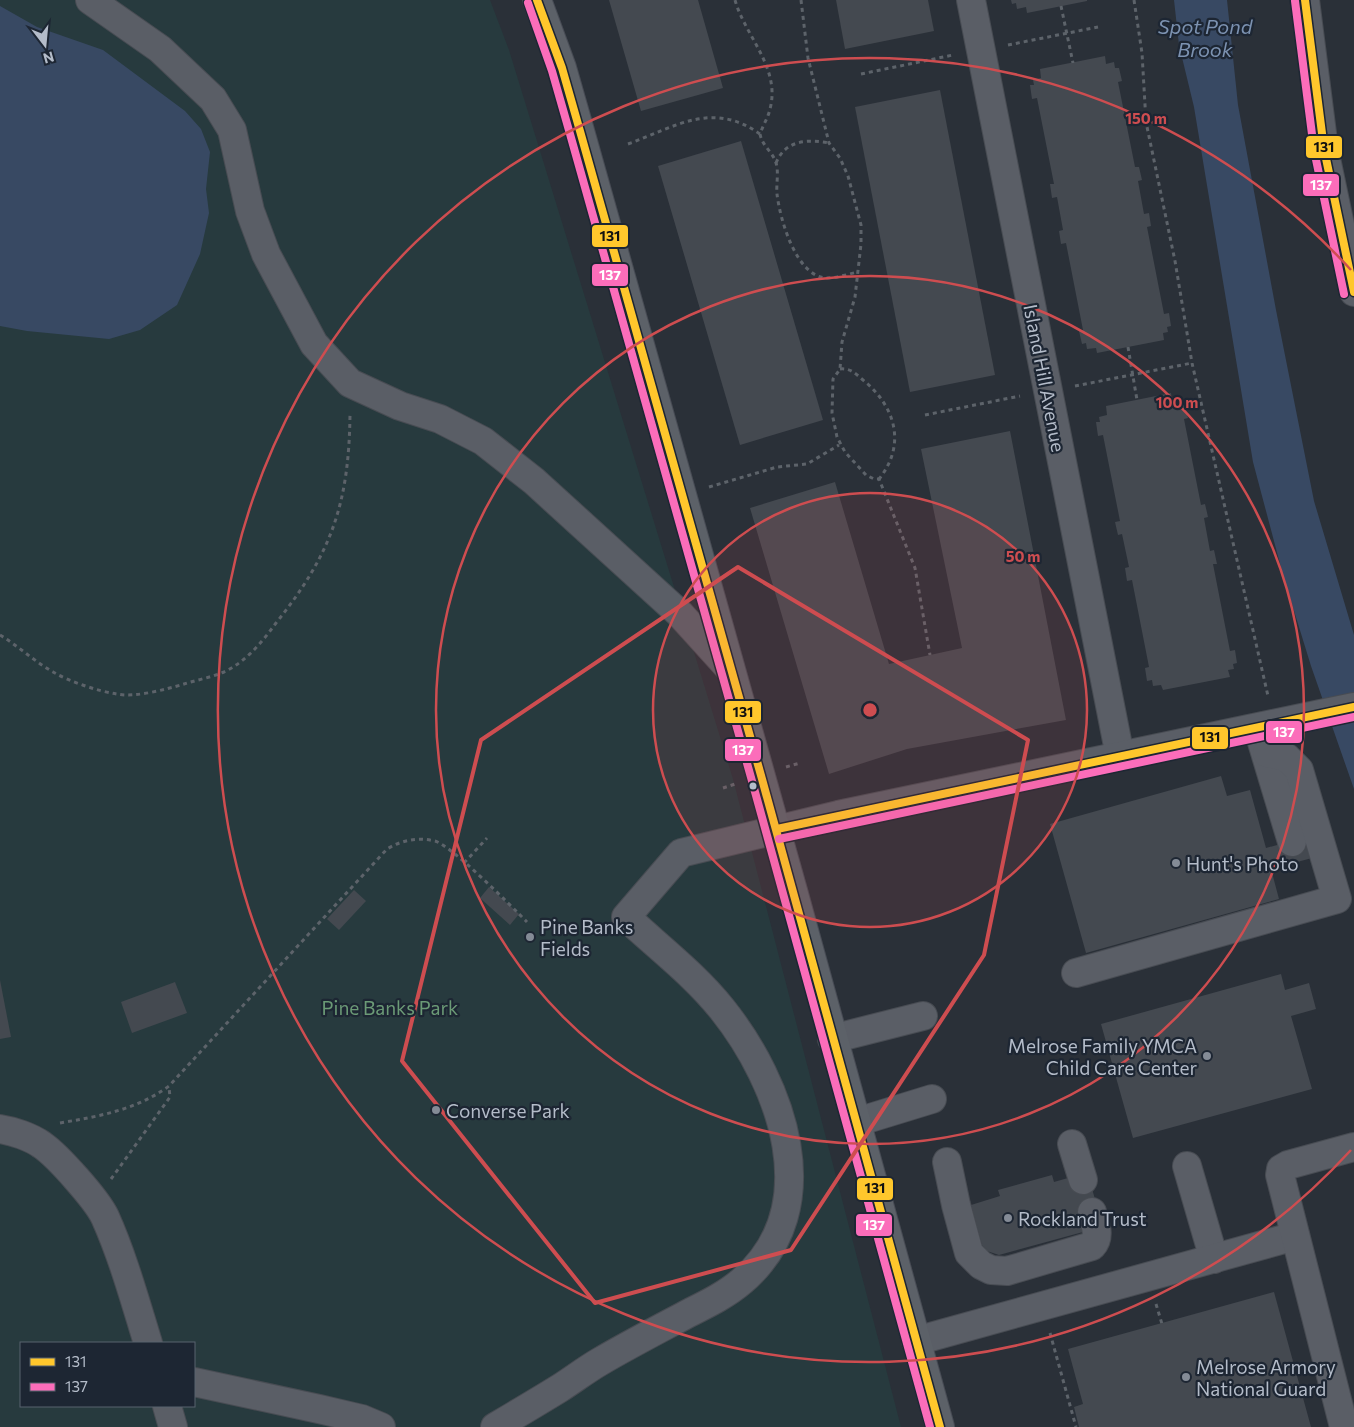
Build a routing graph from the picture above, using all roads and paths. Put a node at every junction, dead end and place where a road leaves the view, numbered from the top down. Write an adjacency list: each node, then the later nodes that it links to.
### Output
1 (90, 0): 18 (street)
2 (537, 0): 22 (main road)
3 (735, 0): 10 (path)
4 (801, 0): 11 (path)
5 (971, 0): 29 (street, Island Hill Avenue)
6 (1134, 0): 27 (path)
7 (1305, 0): 15 (street)
8 (1061, 6): 9 (path)
9 (1073, 63)
10 (760, 134): 12 (path); 13 (path)
11 (829, 143): 13 (path); 14 (path)
12 (628, 144)
13 (776, 164): 14 (path)
14 (858, 272): 17 (path)
15 (1354, 292)
16 (1128, 347): 19 (path)
17 (840, 369): 20 (path); 21 (path)
18 (350, 383): 23 (path); 25 (street)
19 (1138, 400)
20 (839, 445): 21 (path); 22 (path)
21 (878, 478): 24 (path)
22 (682, 495): 25 (main road)
23 (0, 635)
24 (930, 655)
25 (729, 668): 30 (main road)
26 (1354, 707): 27 (street)
27 (1264, 726): 28 (street); 29 (street)
28 (1267, 753): 32 (street); 35 (street)
29 (1120, 756): 30 (street)
30 (777, 829): 37 (main road); 59 (street)
31 (487, 838): 33 (path)
32 (1292, 842)
33 (464, 863): 34 (path); 38 (path)
34 (527, 922)
35 (1076, 973)
36 (923, 1016): 37 (street)
37 (832, 1039): 40 (main road)
38 (169, 1086): 41 (path); 48 (path)
39 (932, 1099): 40 (street)
40 (857, 1122): 53 (main road)
41 (56, 1124)
42 (5, 1130): 48 (street)
43 (1072, 1144): 47 (street)
44 (1354, 1146): 50 (street)
45 (947, 1162): 49 (street)
46 (1187, 1166): 51 (street)
47 (1082, 1180)
48 (92, 1198): 54 (street)
49 (1092, 1212)
50 (1295, 1236): 51 (street); 62 (street)
51 (1214, 1259): 52 (street)
52 (1042, 1306): 53 (street); 61 (path)
53 (916, 1341): 60 (main road)
54 (148, 1342)
55 (195, 1382): 58 (street)
56 (167, 1407): 57 (street)
57 (173, 1427)
58 (382, 1427)
59 (495, 1427)
60 (940, 1427)
61 (1076, 1427)
62 (1344, 1427)

